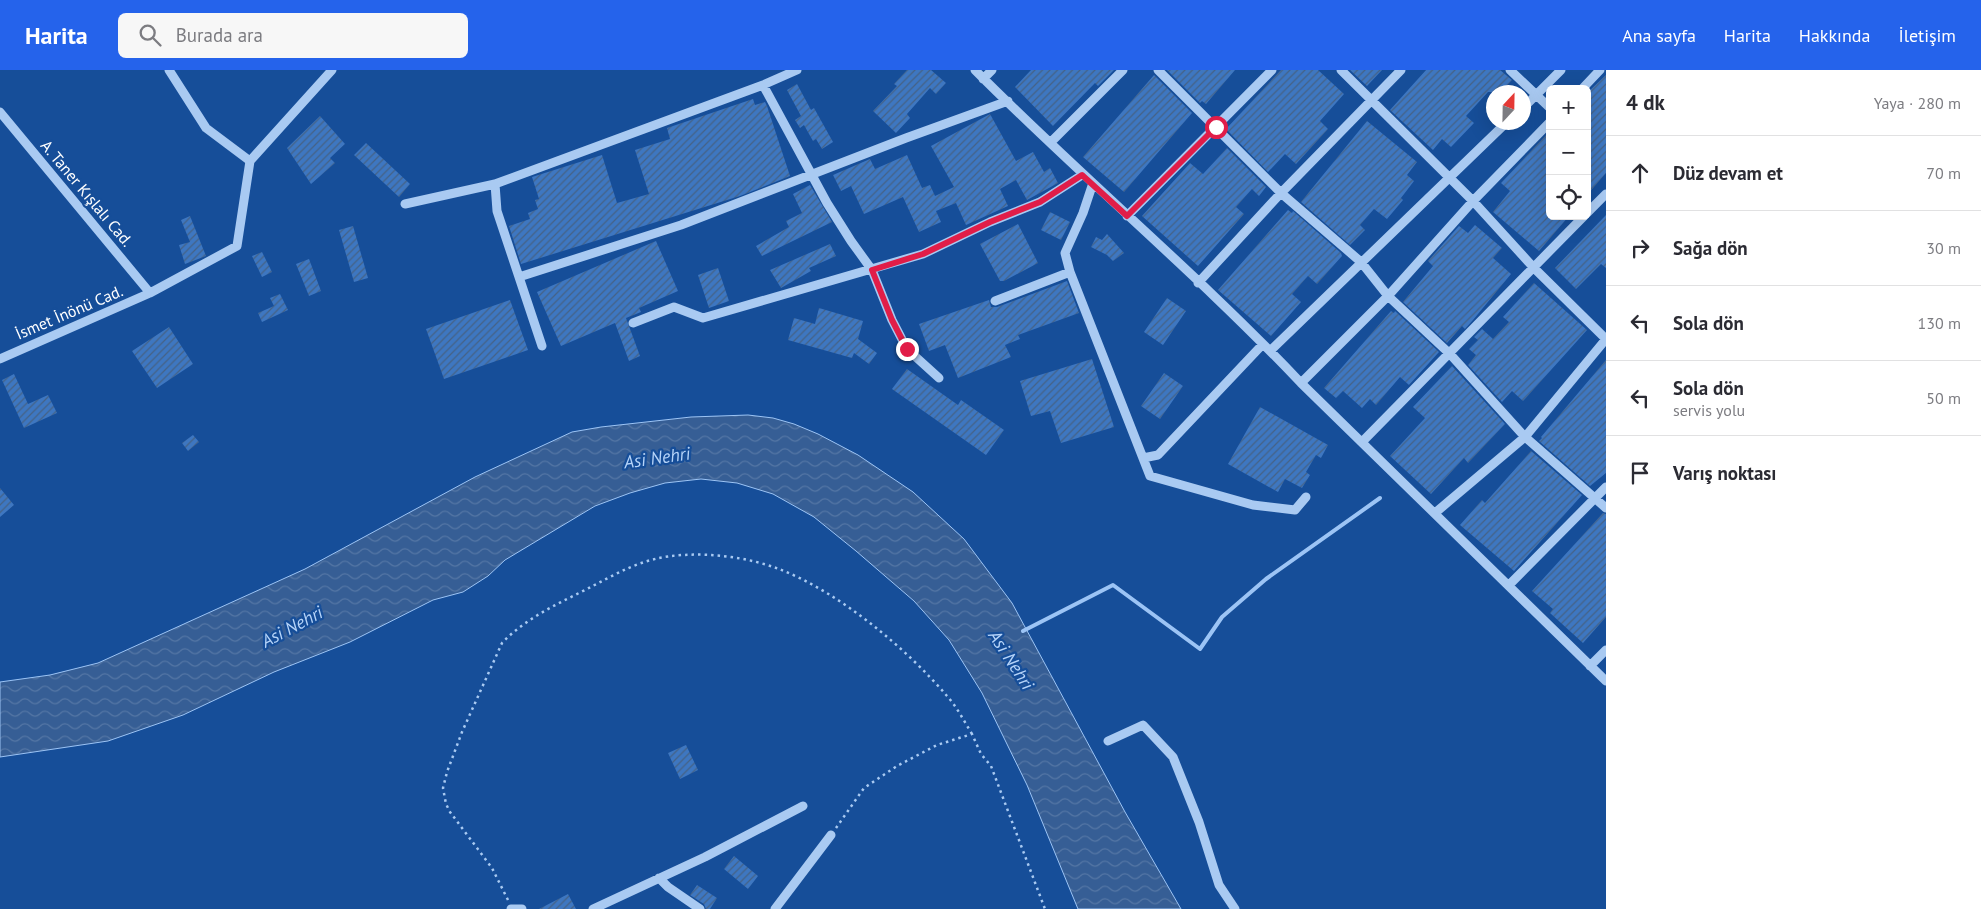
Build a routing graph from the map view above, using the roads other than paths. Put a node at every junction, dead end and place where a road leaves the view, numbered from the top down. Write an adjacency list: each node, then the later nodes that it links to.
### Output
1 (169, 70): 27 (street)
2 (332, 70): 27 (street)
3 (796, 70): 15 (street)
4 (975, 70): 14 (street)
5 (992, 70): 14 (street)
6 (1123, 70): 26 (street)
7 (1158, 70): 24 (street)
8 (1272, 70): 24 (street)
9 (1340, 70): 18 (street)
10 (1401, 70): 18 (street)
11 (1510, 70): 17 (street)
12 (1561, 70): 17 (street)
13 (1600, 70): 16 (street)
14 (984, 78): 20 (street)
15 (763, 85): 29 (street); 32 (street)
16 (1586, 85)
17 (1536, 95): 19 (street); 21 (street)
18 (1371, 100): 30 (street); 33 (street)
19 (1531, 100)
20 (1008, 101): 26 (street); 29 (street)
21 (1546, 104)
22 (0, 112): 46 (street, A. Taner Kışlalı Cad.)
23 (1546, 126): 35 (street)
24 (1216, 127): 33 (street); 38 (street)
25 (1499, 130): 30 (street)
26 (1051, 142): 28 (street)
27 (250, 161): 46 (street, İsmet İnönü Cad.)
28 (1082, 175): 31 (street); 42 (street)
29 (811, 176): 42 (street); 44 (street)
30 (1448, 178): 35 (street); 40 (street)
31 (1093, 183): 38 (street); 43 (street)
32 (495, 184): 36 (street); 44 (street)
33 (1281, 193): 40 (street); 45 (street)
34 (1606, 194): 37 (street)
35 (1473, 201): 41 (street); 47 (street)
36 (405, 204)
37 (1591, 209)
38 (1127, 216): 45 (street)
39 (1580, 220): 41 (street)
40 (1361, 262): 47 (street); 53 (street)
41 (1534, 268): 50 (street); 54 (street)
42 (872, 270): 49 (street); 56 (street)
43 (1070, 272): 48 (street); 60 (street)
44 (519, 277): 52 (street)
45 (1198, 283): 51 (street)
46 (150, 293): 55 (street, İsmet İnönü Cad.)
47 (1388, 296): 54 (street); 57 (street)
48 (995, 301)
49 (633, 323)
50 (1606, 339): 58 (street)
51 (1263, 344): 53 (street); 60 (street)
52 (542, 346)
53 (1270, 351): 57 (street)
54 (1450, 354): 58 (street); 59 (street)
55 (0, 359)
56 (939, 378)
57 (1301, 384): 59 (street)
58 (1525, 437): 63 (street); 65 (street)
59 (1362, 442): 65 (street)
60 (1143, 458): 62 (street)
61 (1606, 487): 63 (street)
62 (1306, 496)
63 (1596, 498): 64 (street); 66 (street)
64 (1606, 508)
65 (1435, 513): 66 (street)
66 (1509, 586): 68 (street)
67 (1606, 650): 68 (street)
68 (1590, 666): 69 (street)
69 (1606, 682)
70 (1108, 741): 77 (street)
71 (803, 806): 73 (street)
72 (831, 835): 76 (street)
73 (659, 878): 74 (street); 75 (street)
74 (593, 909)
75 (700, 909)
76 (775, 909)
77 (1235, 909)

